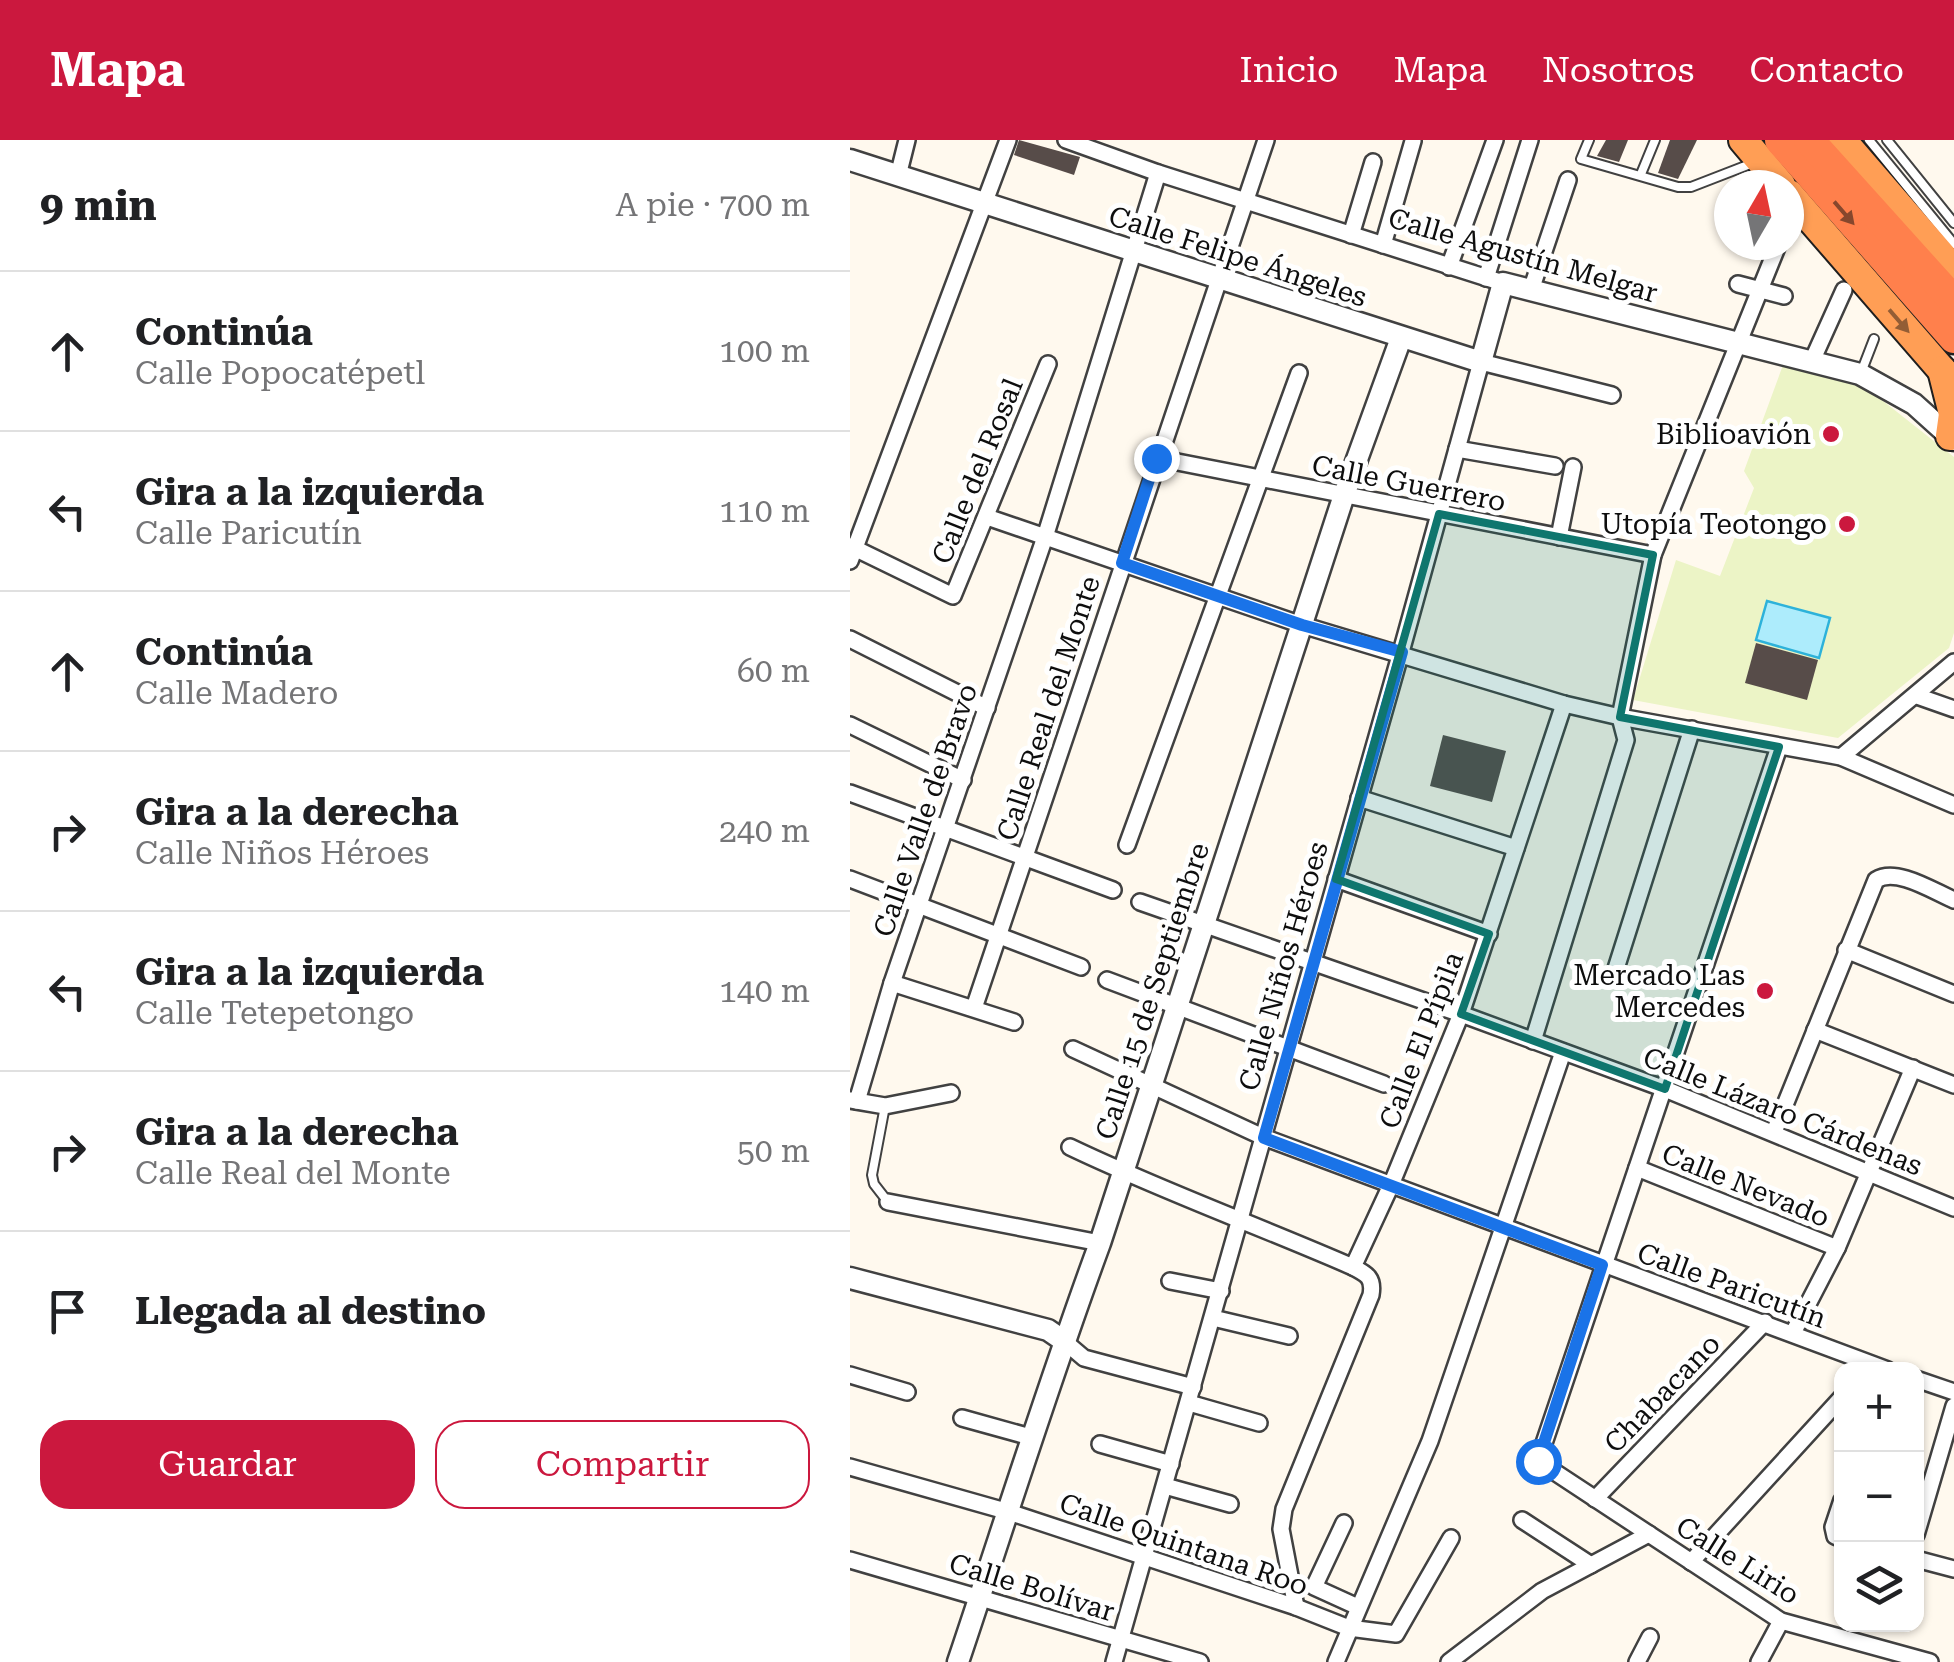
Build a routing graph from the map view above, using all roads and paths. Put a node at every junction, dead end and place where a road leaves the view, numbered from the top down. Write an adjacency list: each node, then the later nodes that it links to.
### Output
1 (907, 140): 20 (street)
2 (1008, 140): 23 (street)
3 (1066, 140): 18 (street, Calle Agustín Melgar)
4 (1266, 140): 22 (street, Calle Real del Monte)
5 (1413, 140): 28 (street)
6 (1495, 140): 31 (street)
7 (1530, 140): 34 (street)
8 (1589, 140): 19 (lane)
9 (1656, 140): 19 (lane)
10 (1809, 140): 40 (highway)
11 (1842, 140): 32 (highway)
12 (1870, 140): 27 (lane)
13 (1887, 140): 25 (lane)
14 (1761, 147): 17 (highway); 19 (lane); 42 (highway, one-way to 42)
15 (850, 160): 20 (street, Calle Felipe Ángeles)
16 (1373, 162): 26 (street)
17 (1773, 170)
18 (1158, 174): 22 (street, Calle Agustín Melgar); 29 (street, Calle Valle de Bravo)
19 (1640, 174)
20 (898, 176): 23 (street, Calle Felipe Ángeles)
21 (1568, 180): 37 (street)
22 (1246, 200): 26 (street, Calle Agustín Melgar); 33 (street, Calle Real del Monte)
23 (982, 202): 29 (street, Calle Felipe Ángeles); 63 (street)
24 (1804, 211): 50 (highway, one-way to 50)
25 (1954, 223)
26 (1351, 235): 28 (street, Calle Agustín Melgar)
27 (1954, 244)
28 (1382, 245): 31 (street, Calle Agustín Melgar)
29 (1134, 251): 33 (street, Calle Felipe Ángeles); 62 (street, Calle Valle de Bravo)
30 (1773, 260): 36 (street)
31 (1449, 267): 34 (street, Calle Agustín Melgar)
32 (1954, 270)
33 (1218, 276): 41 (street, Calle Felipe Ángeles); 54 (street, Calle Real del Monte)
34 (1495, 281): 37 (street, Calle Agustín Melgar); 46 (street, Calle Niños Héroes)
35 (1738, 284): 36 (street)
36 (1762, 289): 39 (street); 44 (street)
37 (1531, 290): 44 (street, Calle Agustín Melgar)
38 (1844, 290): 45 (street)
39 (1784, 296)
40 (1954, 301)
41 (1401, 338): 46 (street, Calle Felipe Ángeles); 58 (street, Calle 15 de Septiembre)
42 (1954, 338)
43 (1874, 340): 49 (lane)
44 (1738, 342): 45 (street, Calle Agustín Melgar); 64 (street)
45 (1812, 361): 49 (street, Calle Agustín Melgar)
46 (1481, 362): 51 (street, Calle Felipe Ángeles); 53 (street, Calle Niños Héroes)
47 (1048, 364): 60 (street, Calle del Rosal)
48 (1299, 373): 57 (street)
49 (1860, 374): 52 (street, Calle Agustín Melgar)
50 (1948, 377): 52 (highway)
51 (1612, 395)
52 (1952, 438)
53 (1457, 448): 55 (street); 59 (street, Calle Niños Héroes)
54 (1156, 458): 57 (street, Calle Guerrero); 65 (street, Calle Real del Monte)
55 (1555, 466)
56 (1573, 466): 61 (street)
57 (1261, 480): 58 (street, Calle Guerrero); 66 (street)
58 (1344, 495): 59 (street, Calle Guerrero); 67 (street, Calle 15 de Septiembre)
59 (1438, 514): 61 (street, Calle Guerrero); 69 (street, Calle Niños Héroes)
60 (987, 517): 62 (street); 63 (street, Calle del Rosal)
61 (1559, 536): 64 (street, Calle Guerrero)
62 (1045, 537): 65 (street); 73 (street, Calle Valle de Bravo)
63 (852, 552)
64 (1653, 555): 75 (street)
65 (1122, 563): 66 (street); 87 (street, Calle Real del Monte)
66 (1216, 596): 67 (street); 85 (street)
67 (1302, 625): 69 (street); 94 (street, Calle 15 de Septiembre)
68 (850, 639): 73 (street)
69 (1402, 652): 72 (street); 82 (street, Calle Niños Héroes)
70 (1954, 662): 71 (street)
71 (1916, 696): 74 (street); 79 (street)
72 (1564, 704): 75 (street); 86 (street, Calle El Pípila)
73 (987, 708): 80 (street, Calle Valle de Bravo)
74 (1954, 710)
75 (1620, 717): 77 (street); 109 (street)
76 (850, 725): 80 (street)
77 (1692, 728): 78 (street); 100 (street)
78 (1779, 747): 79 (street); 117 (street)
79 (1841, 756): 83 (street)
80 (963, 780): 84 (street, Calle Valle de Bravo)
81 (850, 793): 84 (street)
82 (1359, 798): 86 (street); 89 (street, Calle Niños Héroes)
83 (1954, 805)
84 (946, 828): 87 (street); 93 (street, Calle Valle de Bravo)
85 (1127, 845)
86 (1516, 848): 95 (street, Calle El Pípila)
87 (1025, 857): 90 (street); 96 (street, Calle Real del Monte)
88 (850, 878): 93 (street)
89 (1336, 879): 95 (street); 98 (street, Calle Niños Héroes)
90 (1114, 890)
91 (1954, 900): 97 (street)
92 (1140, 902): 94 (street, Calle Lázaro Cárdenas)
93 (919, 906): 96 (street); 102 (street, Calle Valle de Bravo)
94 (1202, 923): 98 (street, Calle Lázaro Cárdenas); 104 (street, Calle 15 de Septiembre)
95 (1489, 934): 106 (street, Calle El Pípila)
96 (1000, 936): 99 (street); 105 (street, Calle Real del Monte)
97 (1846, 950): 103 (street); 108 (street)
98 (1313, 962): 106 (street, Calle Lázaro Cárdenas); 110 (street, Calle Niños Héroes)
99 (1081, 966)
100 (1613, 978)
101 (1107, 980): 104 (street)
102 (892, 983): 105 (street); 119 (street, Calle Valle de Bravo)
103 (1954, 994)
104 (1175, 1006): 110 (street); 115 (street, Calle 15 de Septiembre)
105 (974, 1008): 107 (street)
106 (1461, 1014): 109 (street, Calle Lázaro Cárdenas); 127 (street, Calle El Pípila)
107 (1014, 1022)
108 (1815, 1030): 113 (street); 121 (street)
109 (1533, 1040): 112 (street, Calle Lázaro Cárdenas)
110 (1289, 1046): 114 (street); 122 (street, Calle Niños Héroes)
111 (1073, 1049): 115 (street, Calle Paricutín)
112 (1563, 1052): 117 (street, Calle Lázaro Cárdenas); 131 (street)
113 (1913, 1068): 116 (street); 126 (street)
114 (1384, 1084)
115 (1151, 1086): 122 (street, Calle Paricutín); 125 (street, Calle 15 de Septiembre)
116 (1954, 1086)
117 (1665, 1089): 121 (street, Calle Lázaro Cárdenas); 124 (street)
118 (950, 1093): 120 (street, Calle Valle de Bravo)
119 (852, 1098): 120 (street, Calle Valle de Bravo)
120 (885, 1106): 128 (lane)
121 (1774, 1132): 126 (street, Calle Lázaro Cárdenas)
122 (1264, 1138): 127 (street, Calle Paricutín); 130 (street, Calle Niños Héroes)
123 (1070, 1147): 125 (street)
124 (1637, 1168): 133 (street, Calle Nevado); 134 (street)
125 (1123, 1172): 130 (street); 132 (street, Calle 15 de Septiembre)
126 (1870, 1174): 129 (street, Calle Lázaro Cárdenas); 133 (street)
127 (1391, 1185): 131 (street, Calle Paricutín); 135 (street, Calle El Pípila)
128 (888, 1202): 132 (street)
129 (1954, 1208)
130 (1241, 1218): 135 (street); 138 (street, Calle Niños Héroes)
131 (1504, 1228): 134 (street, Calle Paricutín); 175 (street)
132 (1100, 1243): 143 (street, Calle 15 de Septiembre)
133 (1837, 1248): 141 (street)
134 (1602, 1265): 140 (street, Calle Paricutín); 159 (street, Calle Lirio)
135 (1352, 1267): 174 (street)
136 (850, 1278): 143 (street)
137 (1170, 1281): 138 (street)
138 (1221, 1291): 139 (street, Calle Niños Héroes)
139 (1213, 1318): 142 (street); 149 (street, Calle Niños Héroes)
140 (1765, 1322): 141 (street, Calle Paricutín); 159 (street, Chabacano)
141 (1793, 1333): 144 (street, Calle Paricutín)
142 (1289, 1336)
143 (1064, 1340): 149 (street); 154 (street, Calle 15 de Septiembre)
144 (1858, 1362)
145 (850, 1376): 147 (street)
146 (1924, 1382): 148 (street)
147 (906, 1392)
148 (1954, 1392)
149 (1191, 1395): 153 (street); 156 (street, Calle Niños Héroes)
150 (1834, 1406): 170 (street)
151 (1954, 1406): 161 (street)
152 (962, 1418): 154 (street)
153 (1259, 1424)
154 (1034, 1438): 162 (street, Calle 15 de Septiembre)
155 (1100, 1444): 156 (street)
156 (1170, 1464): 158 (street, Calle Niños Héroes)
157 (850, 1467): 162 (street, Calle Quintana Roo)
158 (1164, 1486): 160 (street); 167 (street, Calle Niños Héroes)
159 (1595, 1499): 165 (street, Calle Lirio)
160 (1230, 1504)
161 (1924, 1508)
162 (1009, 1512): 167 (street, Calle Quintana Roo); 173 (street, Calle 15 de Septiembre)
163 (1522, 1520): 171 (street)
164 (1344, 1523): 175 (street)
165 (1648, 1534): 170 (street, Calle Lirio); 171 (street)
166 (1451, 1538): 177 (street, Calle Quintana Roo)
167 (1144, 1556): 174 (street, Calle Quintana Roo); 179 (street, Calle Niños Héroes)
168 (850, 1560): 173 (street, Calle Bolívar)
169 (1924, 1561): 172 (street)
170 (1691, 1562): 176 (street, Calle Lirio)
171 (1591, 1565): 185 (street)
172 (1954, 1569)
173 (980, 1598): 179 (street, Calle Bolívar); 181 (street, Calle 15 de Septiembre)
174 (1296, 1607): 177 (street, Calle Quintana Roo)
175 (1358, 1608): 177 (street)
176 (1781, 1621): 180 (street, Calle Lirio); 187 (street)
177 (1349, 1628): 184 (street)
178 (1650, 1637): 186 (street)
179 (1120, 1640): 182 (street, Calle Niños Héroes); 183 (street, Calle Bolívar)
180 (1870, 1646): 188 (street); 189 (street, Calle Lirio)
181 (958, 1662)
182 (1114, 1662)
183 (1200, 1662)
184 (1336, 1662)
185 (1450, 1662)
186 (1637, 1662)
187 (1759, 1662)
188 (1864, 1662)
189 (1930, 1662)

